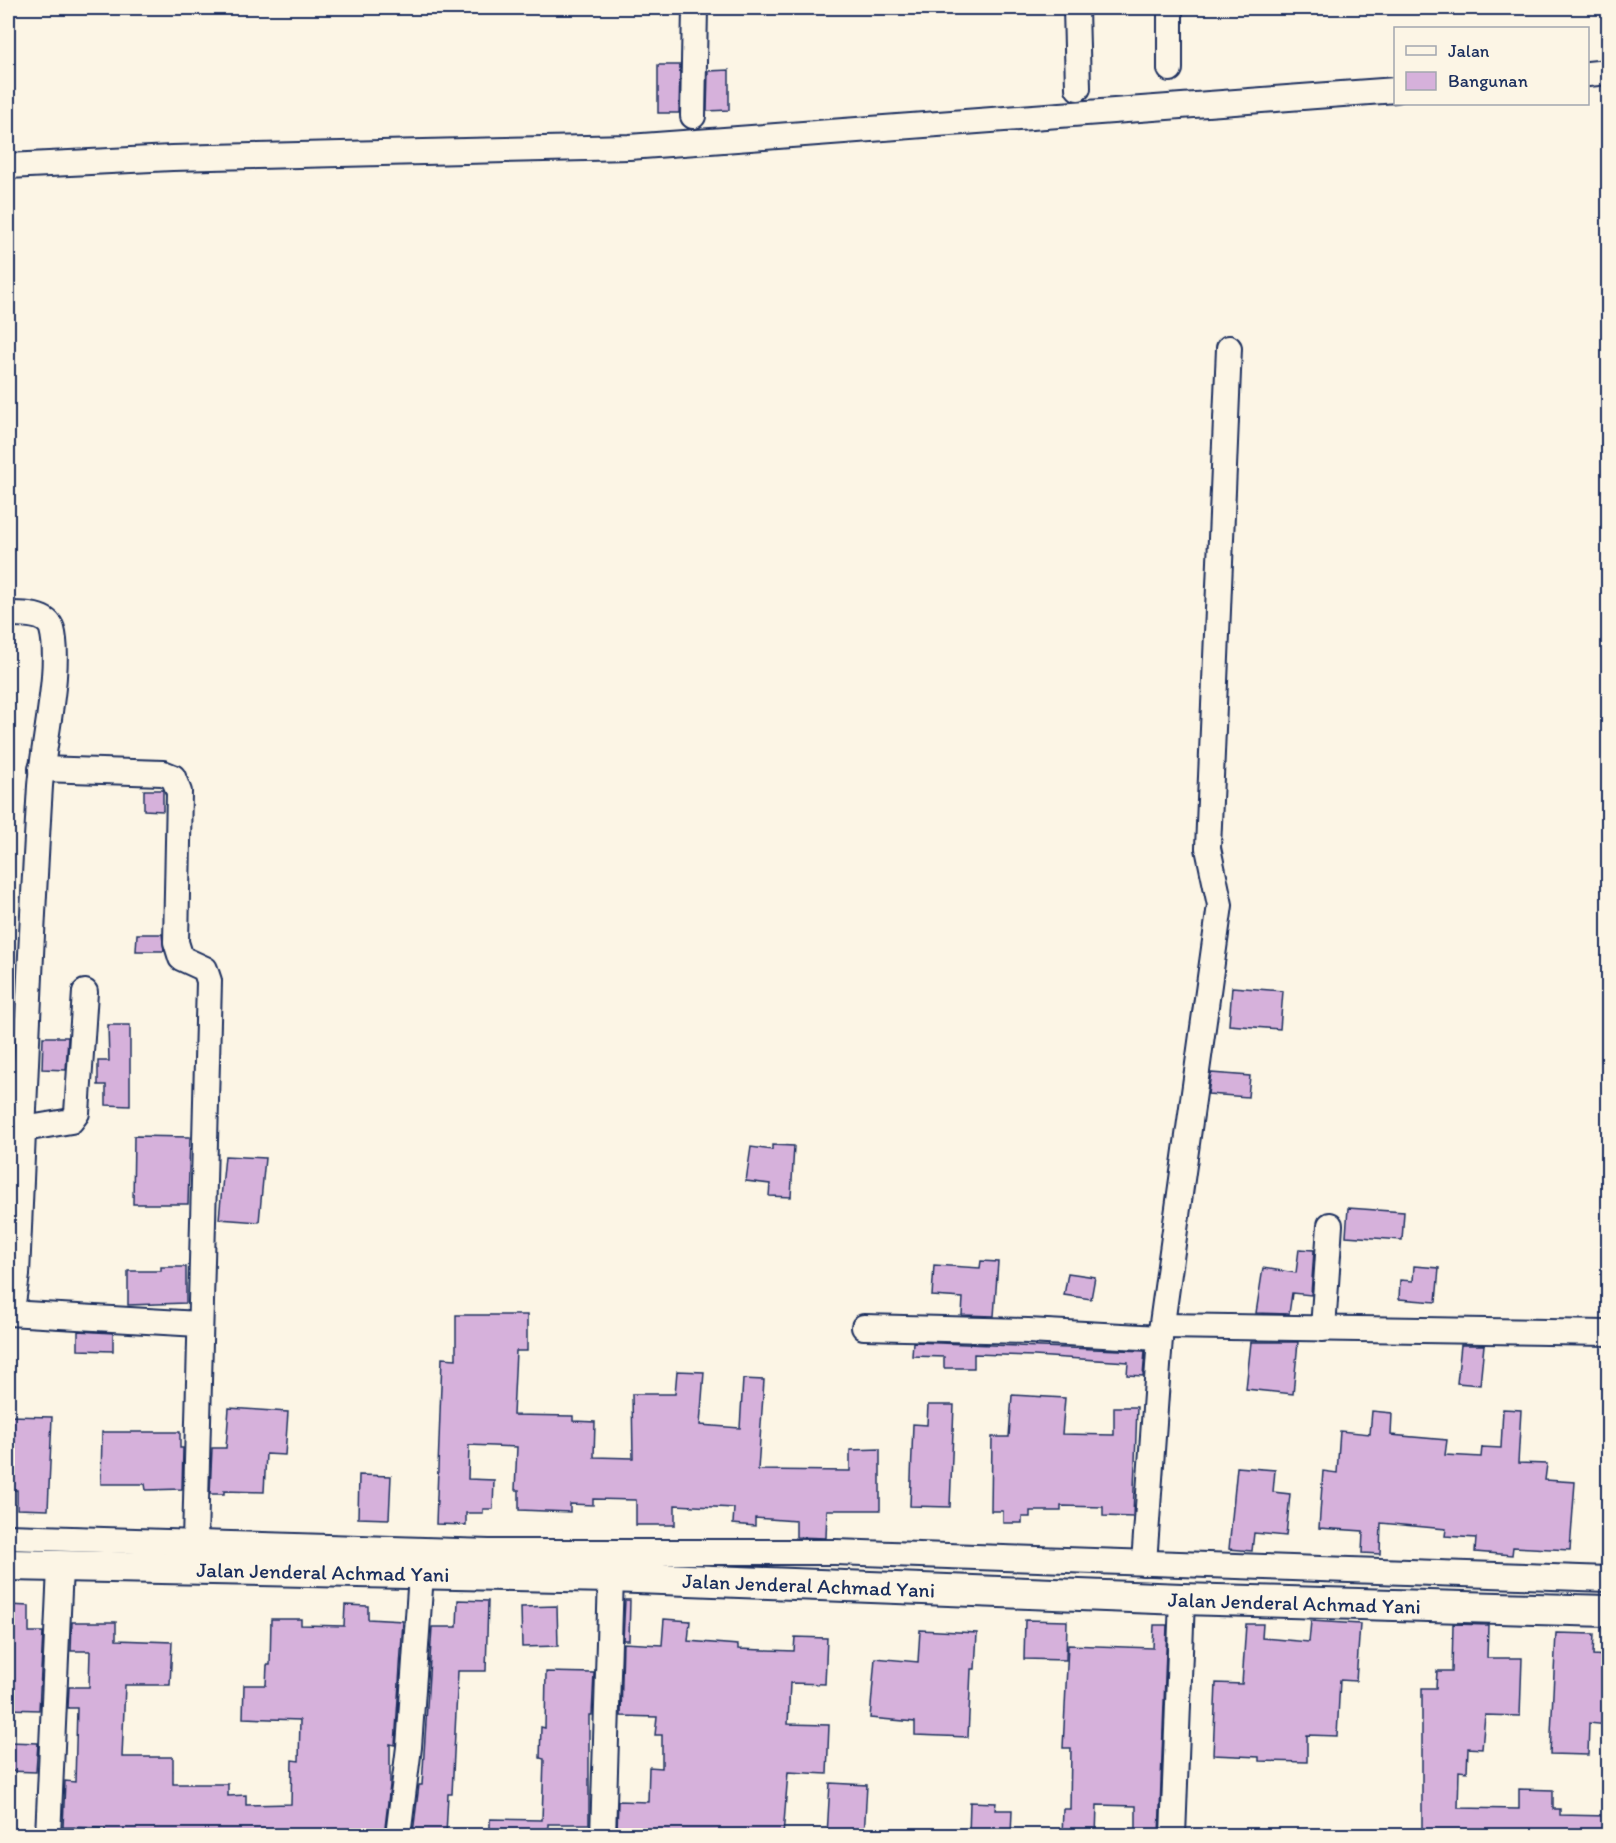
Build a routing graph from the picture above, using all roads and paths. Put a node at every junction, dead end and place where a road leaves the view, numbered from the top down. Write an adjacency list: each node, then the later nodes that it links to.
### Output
1 (695, 8): 9 (street)
2 (1076, 8): 7 (street)
3 (1170, 8): 4 (street)
4 (1170, 69)
5 (1608, 72): 6 (street)
6 (1589, 74)
7 (1078, 88)
8 (1394, 90): 10 (street)
9 (693, 116)
10 (8, 166)
11 (1229, 348): 21 (street)
12 (8, 614): 13 (street)
13 (41, 769): 15 (street); 18 (street)
14 (85, 992): 15 (street)
15 (24, 1129): 17 (street)
16 (1330, 1225): 20 (street)
17 (8, 1313): 18 (street)
18 (199, 1324): 24 (street)
19 (864, 1327): 21 (street)
20 (1323, 1329): 21 (street); 22 (street)
21 (1161, 1332): 25 (street)
22 (1608, 1334)
23 (8, 1537): 24 (street)
24 (195, 1542): 25 (street)
25 (1144, 1563): 30 (street)
26 (8, 1565): 27 (main road, Jalan Jenderal Achmad Yani)
27 (60, 1568): 28 (main road, Jalan Jenderal Achmad Yani); 33 (street)
28 (421, 1574): 29 (main road, Jalan Jenderal Achmad Yani); 34 (street)
29 (611, 1577): 31 (main road, Jalan Jenderal Achmad Yani); 35 (street)
30 (1608, 1579)
31 (1182, 1599): 32 (main road, Jalan Jenderal Achmad Yani); 36 (street)
32 (1608, 1611)
33 (48, 1836)
34 (398, 1836)
35 (603, 1836)
36 (1173, 1836)

